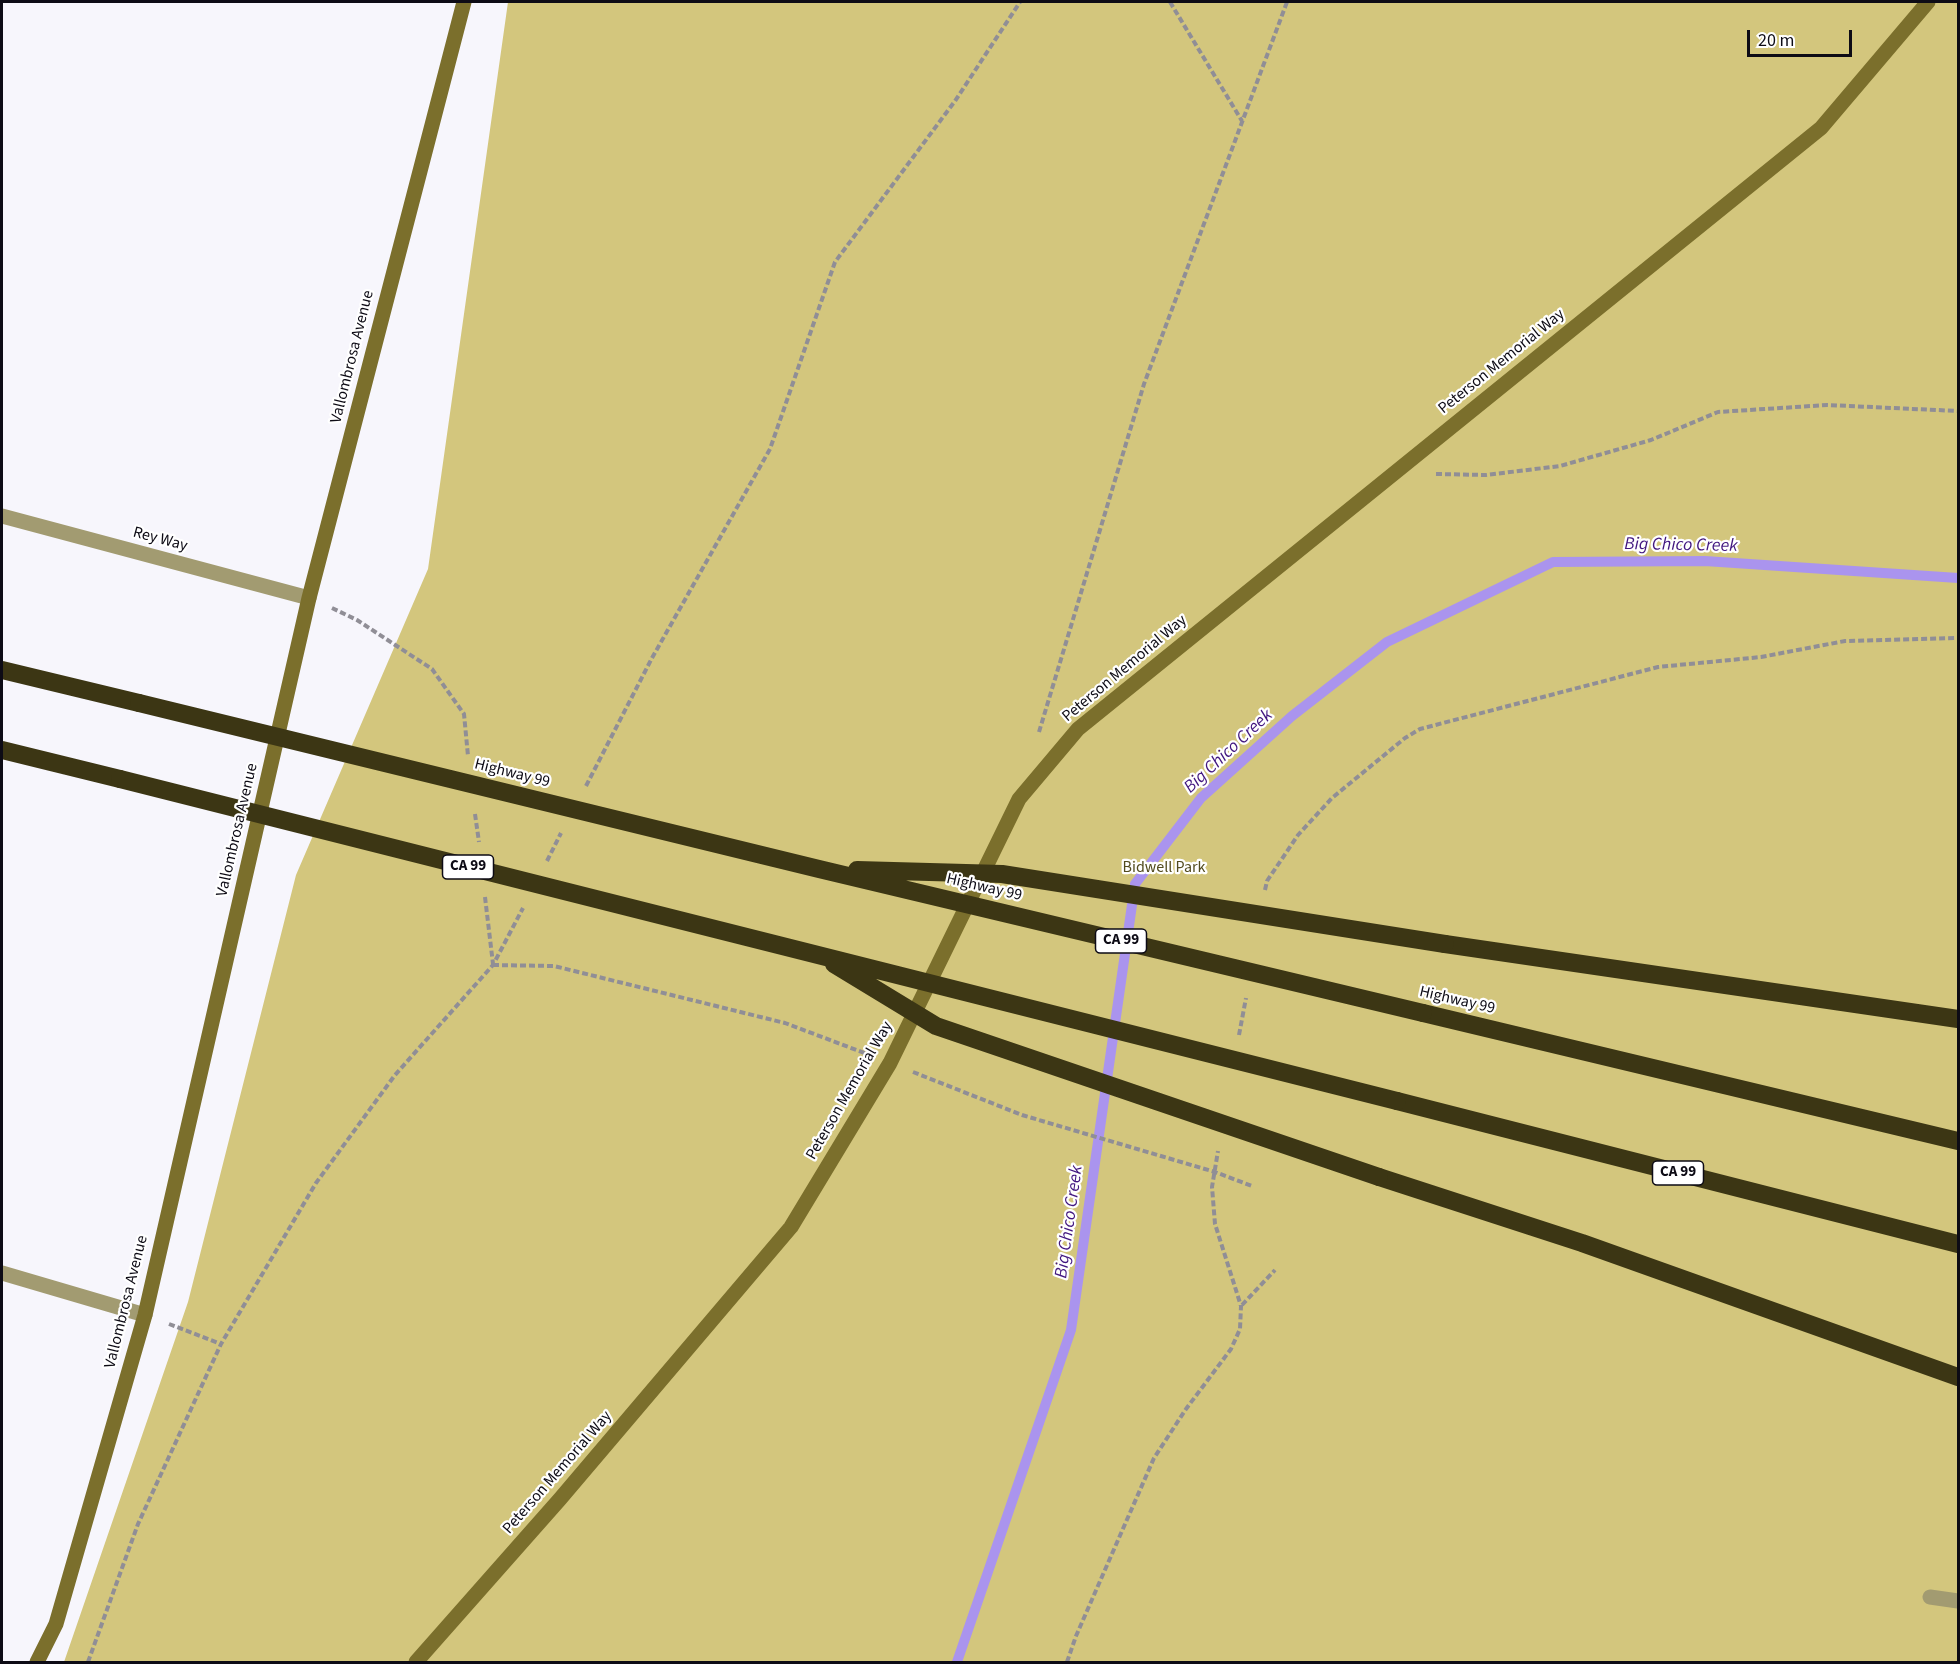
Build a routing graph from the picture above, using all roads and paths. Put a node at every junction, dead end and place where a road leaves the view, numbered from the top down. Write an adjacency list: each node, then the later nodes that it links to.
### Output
1 (464, 2): 10 (street, Vallombrosa Avenue)
2 (1020, 2): 15 (path)
3 (1170, 2): 6 (path)
4 (1287, 2): 6 (path)
5 (1928, 2): 8 (street, Peterson Memorial Way)
6 (1242, 121): 13 (path)
7 (1959, 411): 8 (path)
8 (1394, 473): 26 (street, Peterson Memorial Way)
9 (2, 516): 10 (street, Rey Way)
10 (309, 598): 35 (street, Vallombrosa Avenue)
11 (1959, 638): 19 (path)
12 (2, 670): 17 (highway, Highway 99 / CA 99, bridge)
13 (1036, 743)
14 (2, 750): 21 (highway, CA 99, bridge)
15 (581, 795)
16 (564, 827): 18 (path)
17 (819, 869): 24 (highway, bridge); 27 (highway, Highway 99 / CA 99, bridge)
18 (543, 870)
19 (1265, 892)
20 (526, 901): 22 (path)
21 (817, 954): 31 (highway, CA 99, bridge); 37 (highway, bridge)
22 (493, 965): 26 (path); 36 (path)
23 (1246, 997): 25 (path)
24 (1959, 1019)
25 (1238, 1044)
26 (890, 1063): 29 (path); 42 (street, Peterson Memorial Way)
27 (1959, 1141)
28 (1219, 1149): 29 (path)
29 (1215, 1172): 30 (path); 34 (path)
30 (1251, 1186)
31 (1959, 1244)
32 (1275, 1270): 34 (path)
33 (2, 1273): 35 (street)
34 (1241, 1306): 43 (path)
35 (145, 1315): 36 (path); 40 (street, Vallombrosa Avenue)
36 (221, 1344): 41 (path)
37 (1959, 1377)
38 (1930, 1597): 39 (street)
39 (1959, 1601)
40 (37, 1662)
41 (88, 1662)
42 (416, 1662)
43 (1067, 1662)

